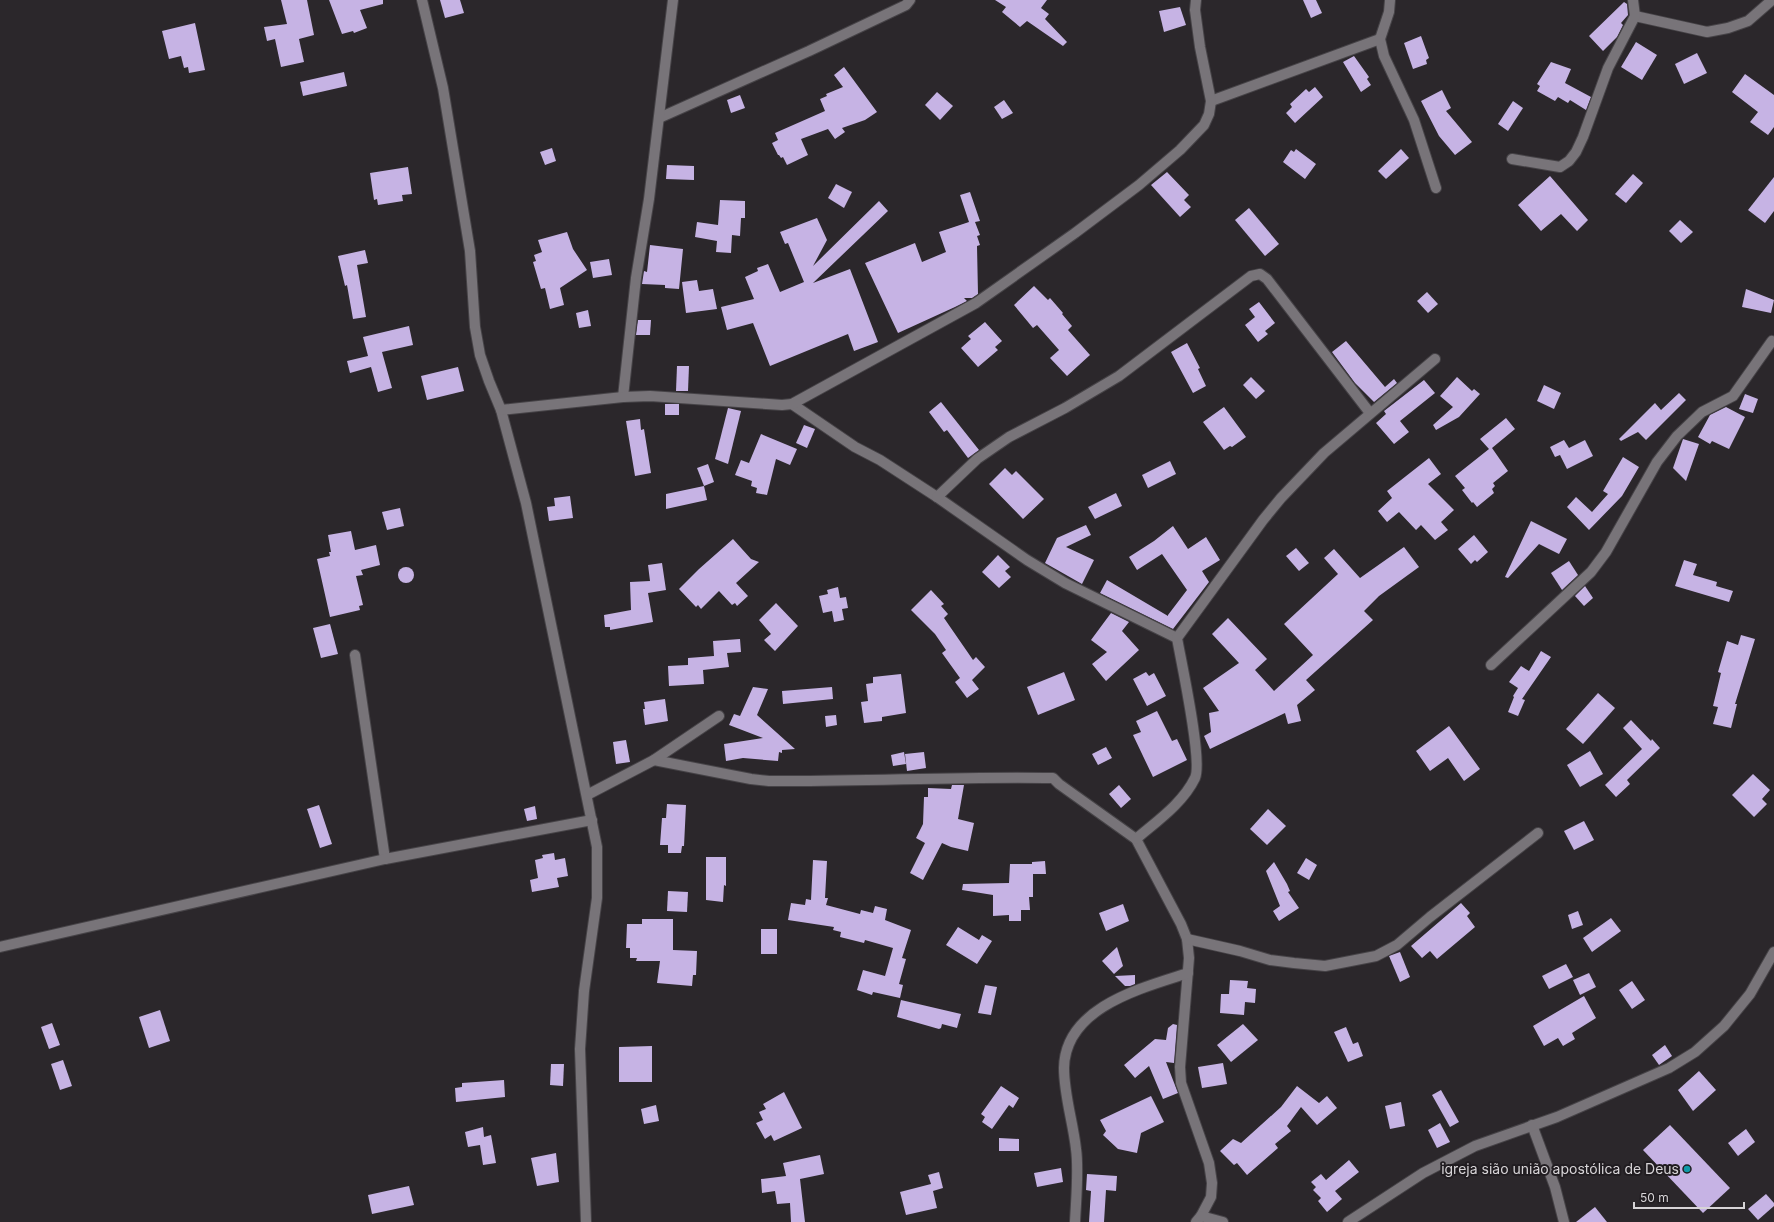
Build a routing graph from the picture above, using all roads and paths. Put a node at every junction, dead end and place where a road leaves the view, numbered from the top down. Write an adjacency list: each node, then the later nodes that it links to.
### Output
1 (422, 0): 18 (street)
2 (673, 0): 11 (street)
3 (910, 0): 11 (street)
4 (1196, 0): 10 (street)
5 (1390, 0): 9 (street)
6 (1633, 0): 8 (street)
7 (1772, 0): 8 (street)
8 (1635, 16): 12 (street)
9 (1380, 39): 10 (street); 13 (street)
10 (1211, 101): 17 (street)
11 (659, 118): 16 (street)
12 (1512, 159)
13 (1436, 188)
14 (1774, 342): 23 (street)
15 (1435, 359): 19 (street)
16 (623, 397): 17 (street); 18 (street)
17 (792, 404): 20 (street)
18 (502, 410): 26 (street)
19 (1370, 413): 20 (street); 21 (street)
20 (938, 497): 21 (street)
21 (1177, 638): 29 (street)
22 (355, 655): 30 (street)
23 (1491, 665)
24 (719, 716): 25 (street)
25 (654, 760): 26 (street); 29 (street)
26 (587, 795): 27 (street)
27 (592, 820): 30 (street); 37 (street)
28 (1538, 833): 31 (street)
29 (1136, 839): 31 (street)
30 (385, 859): 32 (street)
31 (1187, 939): 34 (street)
32 (0, 947)
33 (1774, 952): 35 (street)
34 (1188, 973): 36 (street); 38 (street)
35 (1532, 1125): 40 (street); 41 (street)
36 (1198, 1219): 39 (street)
37 (586, 1222)
38 (1075, 1222)
39 (1223, 1222)
40 (1348, 1222)
41 (1564, 1222)

